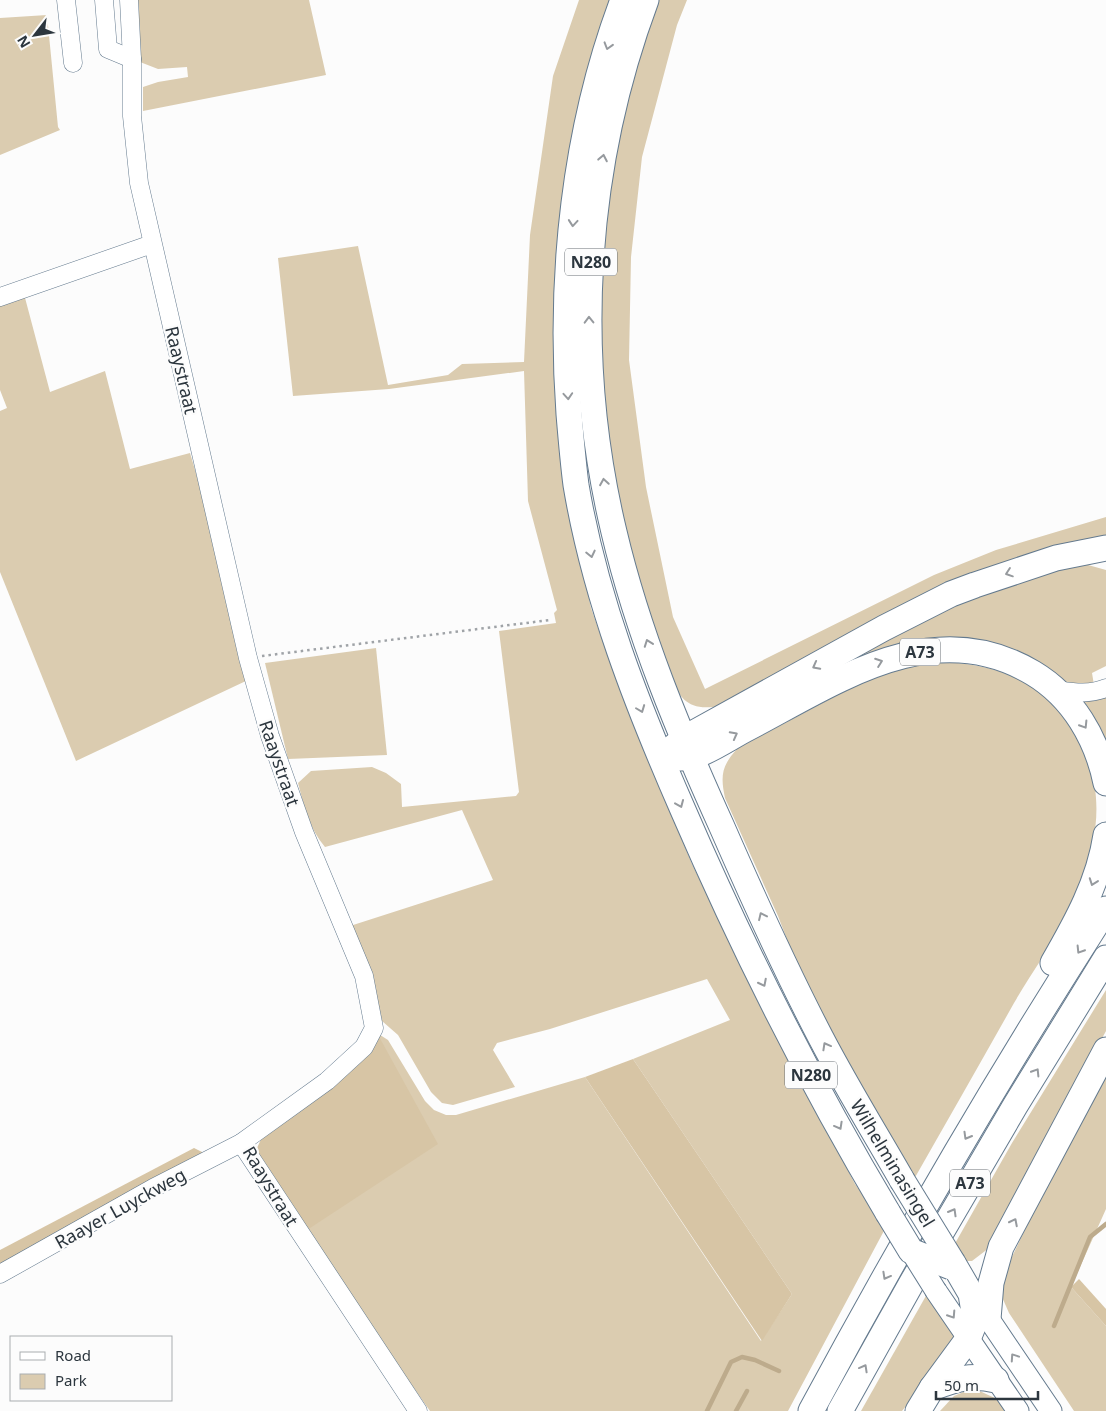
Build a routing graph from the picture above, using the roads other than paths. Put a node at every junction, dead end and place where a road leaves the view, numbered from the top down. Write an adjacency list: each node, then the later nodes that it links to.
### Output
1 (66, 0): 7 (street)
2 (104, 0): 6 (street)
3 (129, 0): 6 (street, Raaystraat)
4 (623, 0): 16 (highway, N280, one-way to 16)
5 (646, 0): 15 (highway, N280, one-way to 5)
6 (132, 59): 8 (street, Raaystraat)
7 (74, 63)
8 (152, 244): 9 (street); 23 (street, Raaystraat)
9 (0, 297)
10 (1106, 548): 11 (highway, A73)
11 (1080, 552): 12 (street); 15 (highway, A73, one-way to 15)
12 (1106, 561)
13 (1106, 688): 14 (street)
14 (1055, 690): 15 (highway, A73, one-way to 14); 17 (highway, A73, one-way to 17)
15 (687, 748): 16 (highway, A73); 26 (highway, Wilhelminasingel / N280, one-way to 15, bridge)
16 (661, 759): 25 (highway, Wilhelminasingel / N280, one-way to 25, bridge)
17 (1106, 784)
18 (1106, 835): 22 (highway, A73, one-way to 22)
19 (1106, 909): 22 (highway, A73, one-way to 22)
20 (1106, 958): 35 (highway, A73, one-way to 20)
21 (1106, 1050): 24 (highway, one-way to 21)
22 (991, 1093): 34 (highway, A73, one-way to 34)
23 (242, 1143): 27 (street, Raayer Luyckweg); 33 (street, Raaystraat)
24 (1001, 1247): 26 (highway); 29 (highway)
25 (911, 1251): 26 (highway, bridge); 30 (main road, Wilhelminasingel / N280, one-way to 30, bridge)
26 (953, 1266): 28 (highway, Wilhelminasingel / N280)
27 (0, 1274)
28 (971, 1294): 29 (main road, Wilhelminasingel / N280); 30 (highway)
29 (988, 1319): 38 (main road, Wilhelminasingel / N280, one-way to 29)
30 (968, 1339): 31 (main road, Wilhelminasingel / N280); 32 (highway)
31 (996, 1380): 32 (highway); 37 (main road, Wilhelminasingel / N280)
32 (932, 1388): 36 (highway)
33 (418, 1411)
34 (811, 1411)
35 (840, 1411)
36 (918, 1411)
37 (1018, 1411)
38 (1051, 1411)

